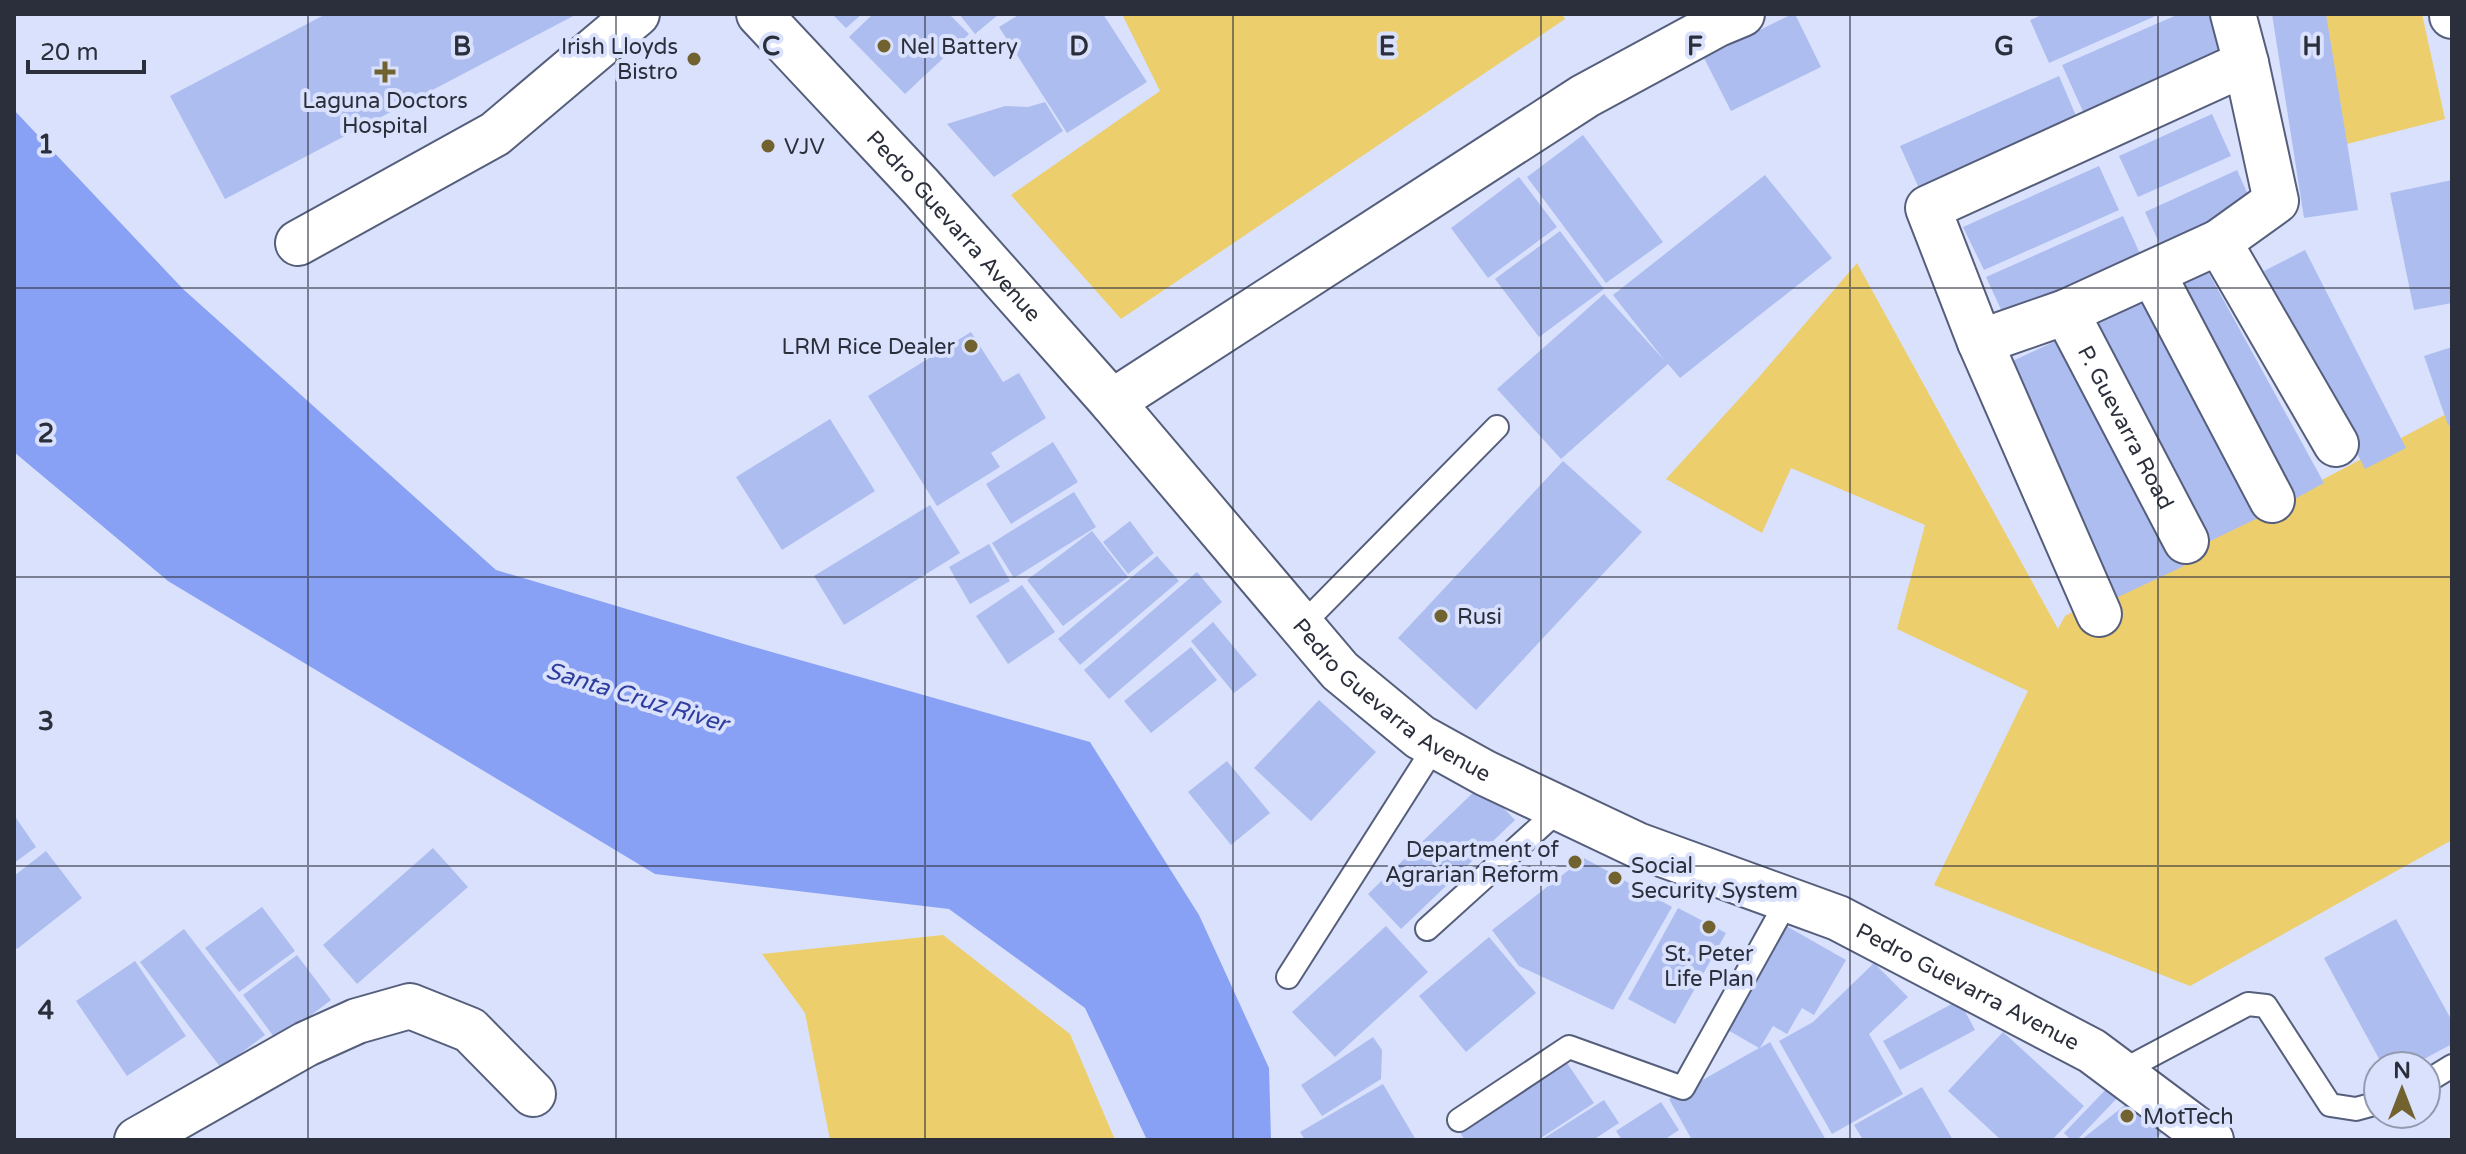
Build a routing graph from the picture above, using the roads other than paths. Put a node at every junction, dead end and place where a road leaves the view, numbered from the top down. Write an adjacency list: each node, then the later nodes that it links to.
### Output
1 (637, 14): 7 (street)
2 (759, 14): 11 (street, Pedro Guevarra Avenue)
3 (2233, 14): 5 (street)
4 (1724, 17): 11 (street)
5 (2246, 63): 6 (street); 10 (street)
6 (2219, 242): 8 (street); 13 (street)
7 (298, 243)
8 (2153, 274): 9 (street); 14 (street)
9 (2066, 312): 10 (street); 15 (street, P. Guevarra Road)
10 (1980, 342): 16 (street)
11 (1112, 402): 17 (street, Pedro Guevarra Avenue)
12 (1497, 427): 17 (lane)
13 (2336, 444)
14 (2272, 500)
15 (2186, 541)
16 (2099, 614)
17 (1301, 626): 18 (street, Pedro Guevarra Avenue)
18 (1435, 746): 19 (street, Pedro Guevarra Avenue); 22 (lane)
19 (1561, 808): 20 (street, Pedro Guevarra Avenue); 21 (lane)
20 (1787, 901): 23 (street, Pedro Guevarra Avenue); 26 (lane)
21 (1427, 929)
22 (1288, 977)
23 (2120, 1072): 25 (lane); 28 (street, Pedro Guevarra Avenue)
24 (533, 1094): 27 (street)
25 (2362, 1107)
26 (1459, 1120)
27 (137, 1140)
28 (2211, 1140)

